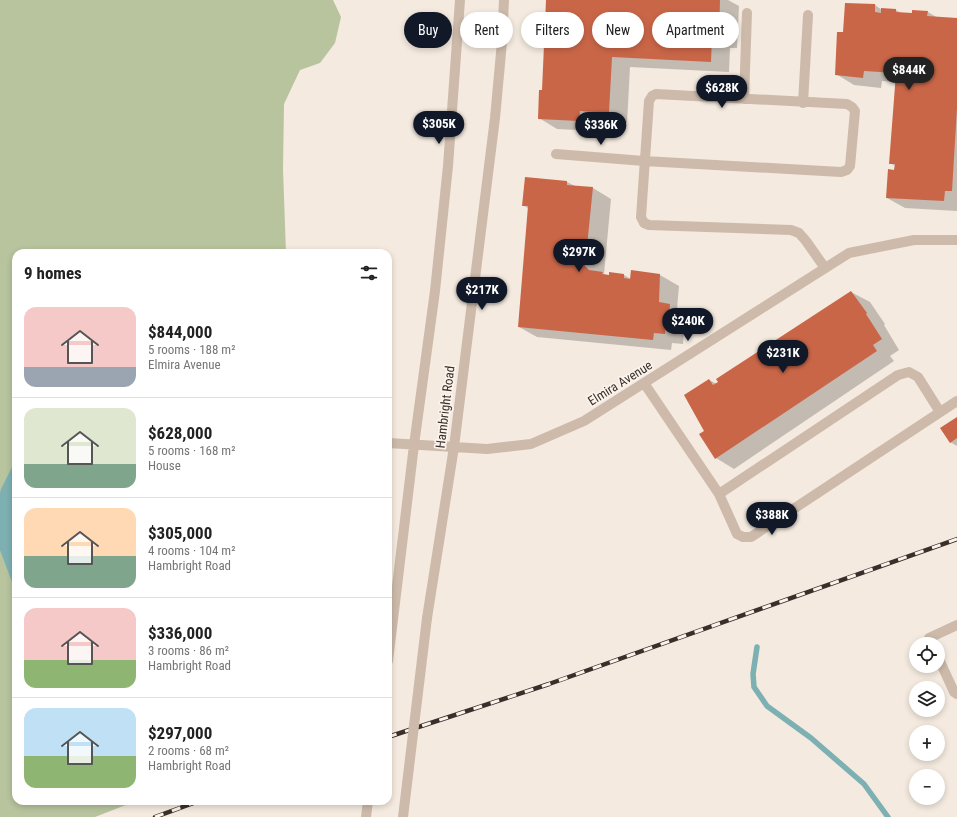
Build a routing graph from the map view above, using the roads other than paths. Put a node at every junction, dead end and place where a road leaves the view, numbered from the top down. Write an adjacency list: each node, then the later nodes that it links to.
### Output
1 (460, 0): 15 (street, Hambright Road)
2 (504, 0): 16 (street, Hambright Road)
3 (748, 13): 5 (street)
4 (808, 15): 6 (street)
5 (744, 99): 6 (street); 8 (street)
6 (803, 103): 8 (street)
7 (556, 154): 8 (street)
8 (644, 161): 10 (street)
9 (957, 240): 10 (street, Elmira Avenue)
10 (825, 268): 11 (street, Elmira Avenue)
11 (644, 383): 16 (street, Elmira Avenue); 17 (street)
12 (957, 401): 13 (street)
13 (940, 412): 17 (street); 17 (street)
14 (392, 443): 15 (street, Elmira Avenue)
15 (414, 445): 16 (street, Elmira Avenue); 19 (street, Hambright Road)
16 (454, 447): 25 (street, Hambright Road, bridge)
17 (719, 494)
18 (957, 625): 20 (street)
19 (392, 632)
20 (931, 637)
21 (945, 672): 22 (street)
22 (957, 694)
23 (368, 805): 24 (street)
24 (366, 817)
25 (403, 817)

